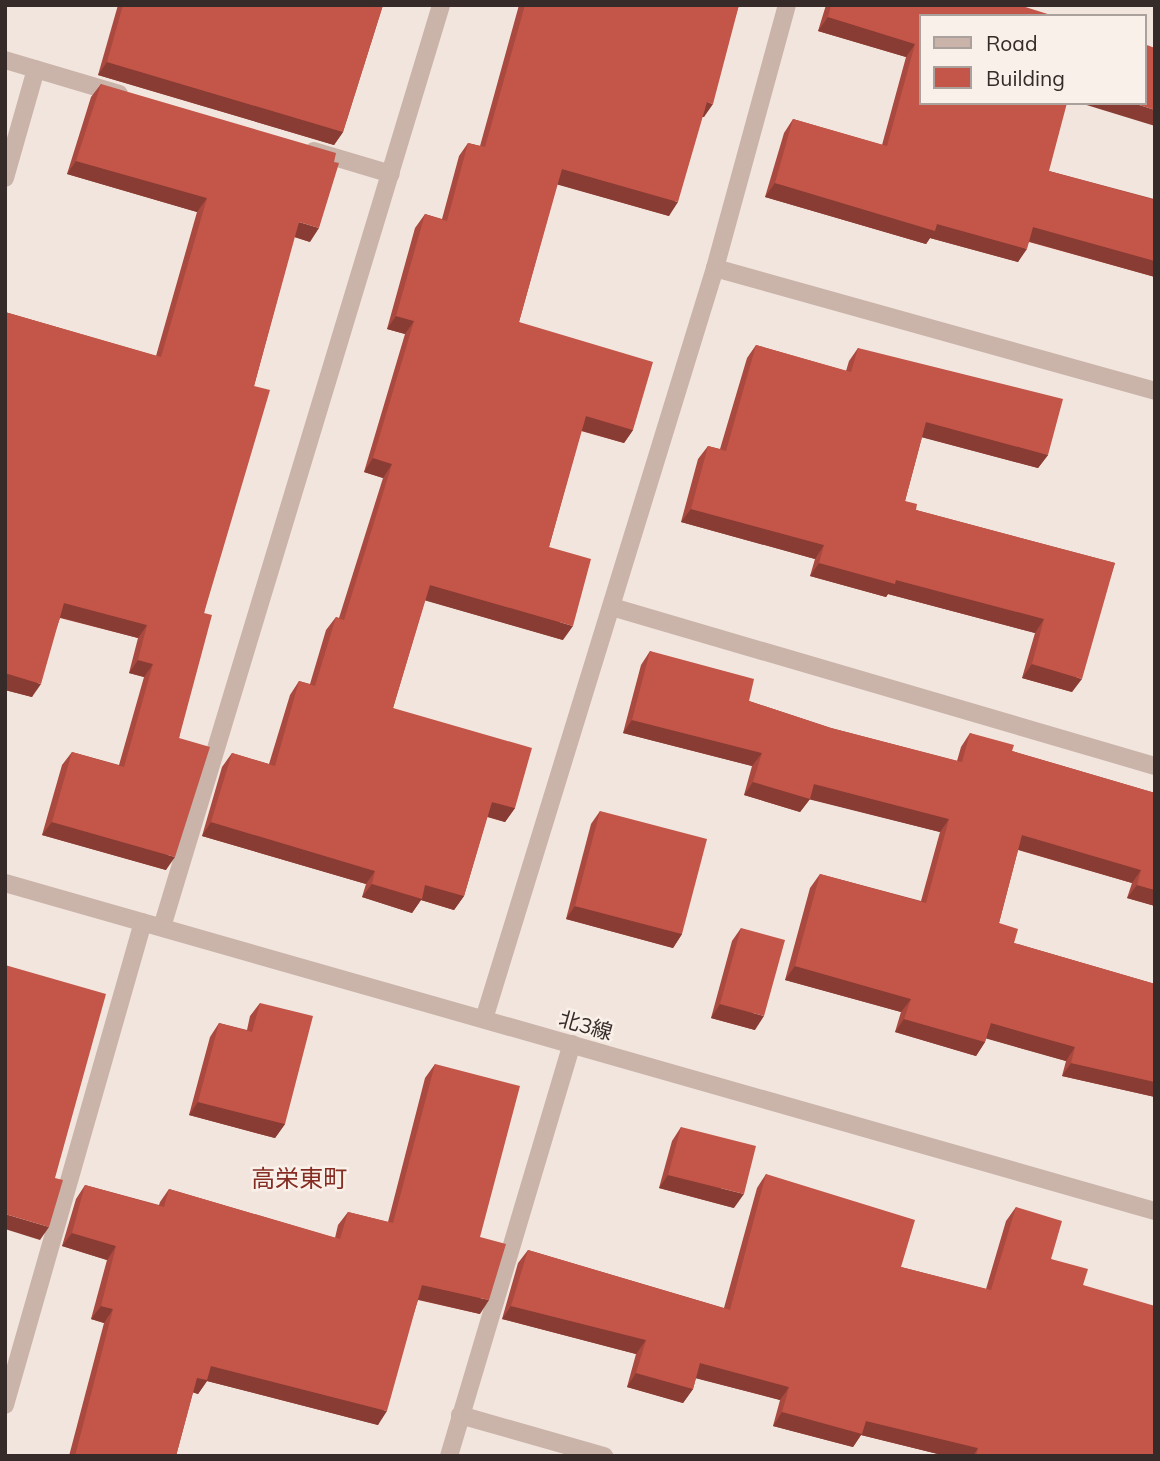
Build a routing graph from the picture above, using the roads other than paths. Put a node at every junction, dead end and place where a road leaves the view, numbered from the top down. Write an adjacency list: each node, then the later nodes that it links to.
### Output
1 (441, 5): 7 (street)
2 (787, 5): 9 (street)
3 (5, 60): 4 (street)
4 (36, 69): 5 (street); 8 (street)
5 (141, 100)
6 (299, 147): 7 (street)
7 (391, 174): 15 (street)
8 (5, 178)
9 (715, 268): 10 (street); 11 (street)
10 (1155, 391)
11 (612, 607): 12 (street); 16 (street)
12 (1155, 766)
13 (5, 883): 14 (street, 北3線)
14 (144, 922): 15 (street, 北3線); 19 (street)
15 (162, 927): 16 (street, 北3線)
16 (484, 1019): 17 (street, 北3線)
17 (572, 1044): 18 (street, 北3線); 20 (street)
18 (1155, 1211)
19 (5, 1405)
20 (460, 1415): 21 (street); 22 (street)
21 (449, 1456)
22 (604, 1456)

